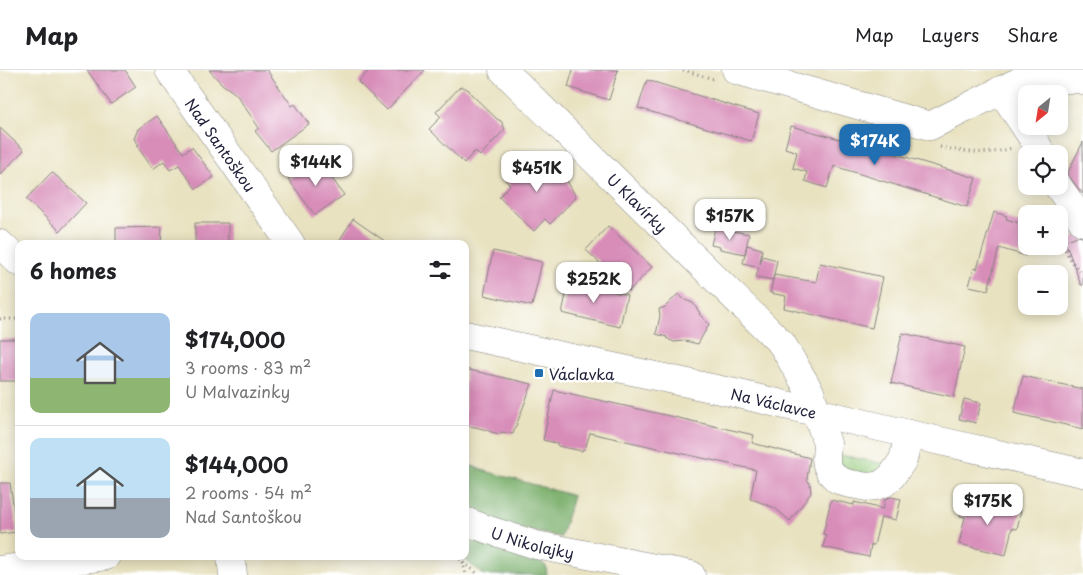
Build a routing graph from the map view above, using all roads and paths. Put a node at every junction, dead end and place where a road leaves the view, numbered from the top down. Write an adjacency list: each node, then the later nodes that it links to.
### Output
1 (169, 70): 9 (street, Nad Santoškou)
2 (503, 70): 17 (street, U Klavírky)
3 (736, 70): 4 (street)
4 (1015, 80): 5 (street); 6 (street)
5 (1083, 80)
6 (1037, 145)
7 (1064, 195): 8 (street)
8 (1083, 222)
9 (288, 240)
10 (0, 244): 12 (street)
11 (1068, 255): 13 (path)
12 (15, 258)
13 (1083, 274)
14 (0, 319): 15 (path)
15 (15, 319)
16 (469, 337): 17 (street, Na Václavce)
17 (817, 411): 18 (street, Na Václavce); 18 (street, U Klavírky)
18 (909, 434): 19 (street, Na Václavce)
19 (1083, 473)
20 (469, 522): 29 (street, U Nikolajky)
21 (76, 560): 25 (street)
22 (231, 560): 26 (street)
23 (461, 560): 24 (path)
24 (463, 562): 27 (path); 28 (path)
25 (0, 570)
26 (233, 575)
27 (466, 575)
28 (479, 575)
29 (691, 575)

